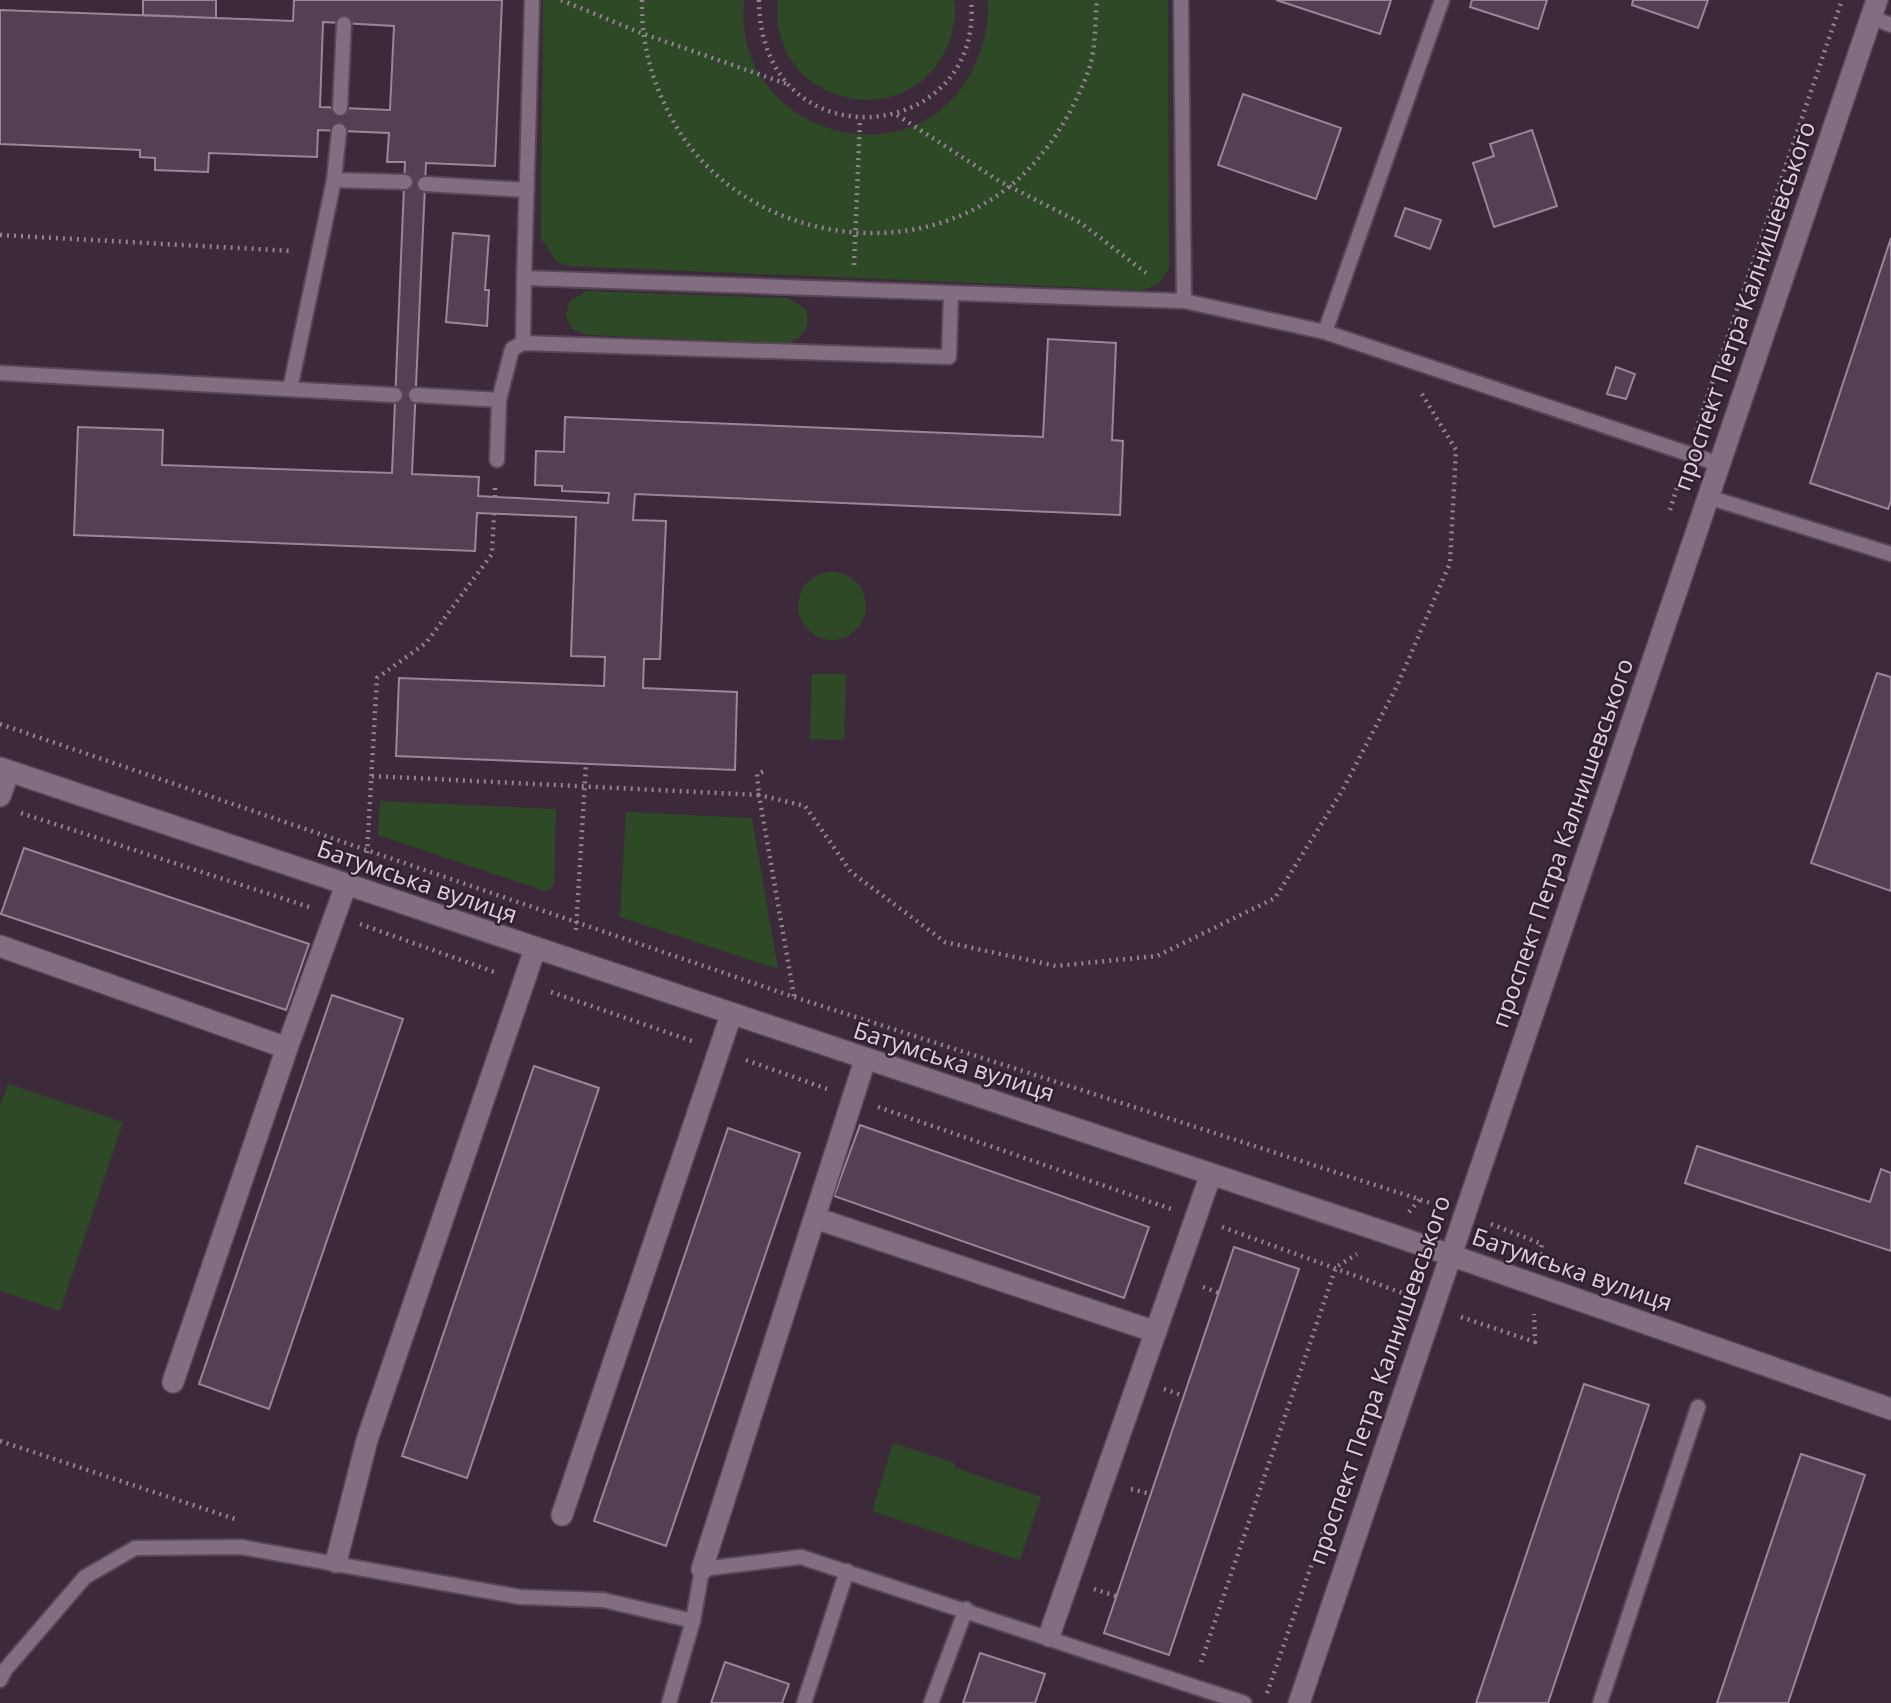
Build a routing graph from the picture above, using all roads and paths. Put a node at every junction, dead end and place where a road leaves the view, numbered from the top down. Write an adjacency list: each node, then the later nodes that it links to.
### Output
1 (532, 0): 21 (lane)
2 (561, 0): 11 (path)
3 (642, 0): 11 (path)
4 (759, 0): 12 (path)
5 (971, 0): 14 (path)
6 (1097, 0): 20 (path)
7 (1181, 0): 28 (lane)
8 (1442, 0): 29 (lane)
9 (1880, 14): 38 (street, проспект Петра Калнишевського)
10 (344, 24): 13 (lane)
11 (641, 33): 12 (path); 22 (path)
12 (787, 84): 15 (path)
13 (340, 108)
14 (896, 115): 15 (path); 20 (path)
15 (860, 119): 22 (path)
16 (339, 131): 17 (lane)
17 (334, 180): 18 (lane); 24 (lane)
18 (405, 182)
19 (425, 184): 21 (lane)
20 (1010, 186): 22 (path); 28 (path)
21 (527, 190): 25 (lane)
22 (856, 234): 26 (path)
23 (0, 235): 24 (path)
24 (319, 252): 33 (lane)
25 (524, 278): 26 (lane); 30 (lane)
26 (853, 288): 27 (lane)
27 (951, 293): 28 (lane); 30 (lane)
28 (1184, 301): 29 (lane)
29 (1325, 332): 31 (lane)
30 (523, 343): 36 (lane)
31 (1399, 356): 38 (lane); 48 (path)
32 (0, 373): 33 (lane)
33 (290, 389): 34 (lane)
34 (396, 395)
35 (416, 395): 36 (lane)
36 (499, 400): 37 (lane)
37 (497, 460)
38 (1719, 464): 39 (street, проспект Петра Калнишевського)
39 (1708, 497): 41 (lane); 68 (street, проспект Петра Калнишевського)
40 (494, 513): 46 (path)
41 (1891, 554)
42 (0, 724): 50 (path)
43 (586, 764): 47 (path)
44 (5, 769): 49 (street); 51 (street, Батумська вулиця)
45 (767, 770): 48 (path)
46 (372, 776): 47 (path); 50 (path)
47 (586, 787): 48 (path); 53 (path)
48 (759, 795): 58 (path)
49 (6, 803): 52 (path)
50 (368, 853): 53 (path)
51 (346, 885): 52 (street); 55 (street, Батумська вулиця)
52 (336, 916): 57 (path); 60 (street)
53 (578, 921): 56 (path); 58 (path)
54 (0, 946): 60 (street)
55 (535, 949): 56 (street, Батумська вулиця); 57 (street)
56 (567, 960): 59 (street, Батумська вулиця)
57 (524, 982): 61 (path); 79 (street)
58 (794, 997): 65 (path)
59 (731, 1015): 61 (street); 62 (street, Батумська вулиця)
60 (286, 1048): 73 (street)
61 (719, 1051): 63 (path); 77 (street)
62 (865, 1060): 63 (street); 64 (street, Батумська вулиця)
63 (853, 1098): 66 (street); 67 (path)
64 (1211, 1174): 67 (street); 68 (street, Батумська вулиця)
65 (1420, 1199)
66 (815, 1218): 71 (street); 80 (street)
67 (1196, 1218): 69 (path); 71 (street)
68 (1450, 1255): 70 (street, проспект Петра Калнишевського); 75 (street, Батумська вулиця)
69 (1336, 1267): 70 (path); 86 (path)
70 (1433, 1305): 72 (path); 91 (street, проспект Петра Калнишевського)
71 (1156, 1332): 84 (street)
72 (1535, 1342)
73 (173, 1382)
74 (1698, 1407): 92 (lane)
75 (1891, 1409)
76 (0, 1441): 78 (path)
77 (562, 1515)
78 (237, 1520)
79 (336, 1562): 83 (lane); 85 (lane)
80 (702, 1569): 81 (lane); 83 (lane)
81 (847, 1570): 82 (lane); 88 (lane)
82 (966, 1609): 84 (lane); 89 (lane)
83 (693, 1620): 87 (lane)
84 (1049, 1636): 86 (lane)
85 (0, 1680)
86 (1193, 1685): 90 (lane)
87 (669, 1703)
88 (804, 1703)
89 (930, 1703)
90 (1244, 1703)
91 (1299, 1703)
92 (1600, 1703)

